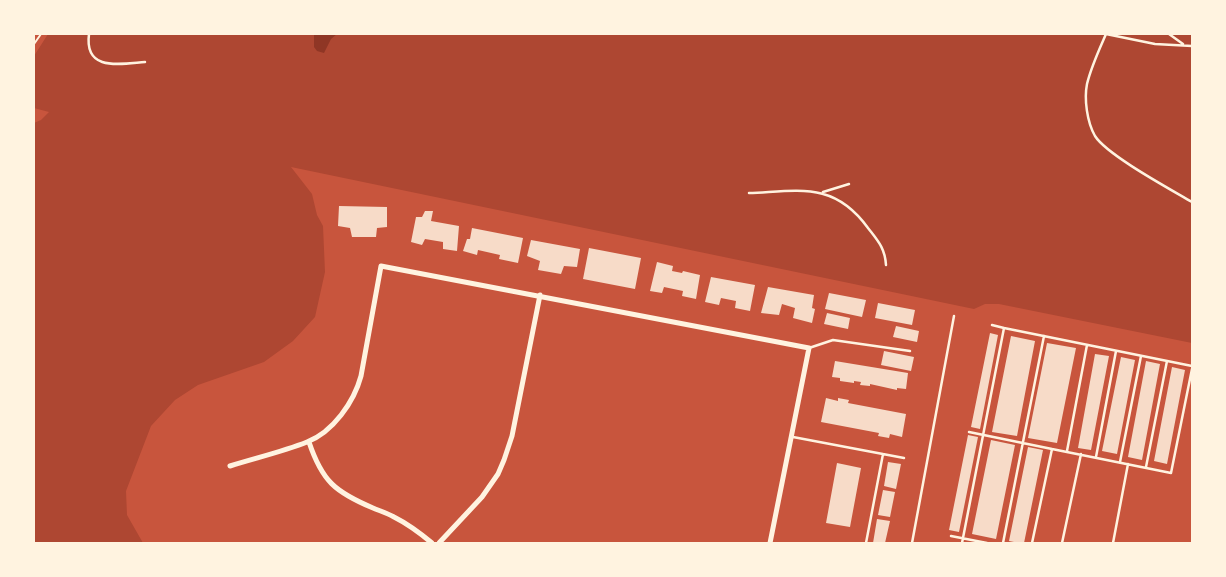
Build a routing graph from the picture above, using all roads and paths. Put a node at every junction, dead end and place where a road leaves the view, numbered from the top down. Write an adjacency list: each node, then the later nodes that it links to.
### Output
1 (41, 34): 5 (path)
2 (89, 34): 8 (lane)
3 (1106, 34): 6 (lane); 12 (lane)
4 (1169, 34): 6 (lane)
5 (34, 44)
6 (1184, 45): 7 (lane)
7 (1192, 46)
8 (145, 62)
9 (849, 184): 10 (lane)
10 (821, 192): 11 (lane); 13 (lane)
11 (749, 193)
12 (1192, 202)
13 (886, 265)
14 (540, 295): 20 (street); 29 (street); 44 (street)
15 (954, 316): 47 (lane)
16 (992, 325): 17 (lane)
17 (1004, 328): 18 (lane); 27 (lane)
18 (1044, 336): 19 (lane); 30 (lane)
19 (1087, 344): 21 (lane); 32 (lane)
20 (809, 348): 22 (lane); 28 (street)
21 (1116, 350): 23 (lane); 35 (lane)
22 (910, 351)
23 (1141, 355): 24 (lane); 37 (lane)
24 (1167, 360): 25 (lane); 40 (lane)
25 (1192, 367): 40 (lane)
26 (969, 432): 27 (lane)
27 (983, 435): 30 (lane); 42 (lane)
28 (791, 436): 33 (lane); 45 (street)
29 (308, 442): 39 (street); 43 (street)
30 (1023, 443): 31 (lane); 50 (lane)
31 (1052, 449): 32 (lane); 51 (lane)
32 (1067, 452): 34 (lane)
33 (883, 454): 36 (lane); 46 (lane)
34 (1081, 454): 35 (lane); 52 (lane)
35 (1096, 457): 37 (lane)
36 (904, 458)
37 (1120, 462): 38 (lane)
38 (1128, 464): 40 (lane); 53 (lane)
39 (230, 466)
40 (1146, 467)
41 (951, 536): 42 (lane)
42 (963, 539): 48 (lane); 49 (lane)
43 (432, 543)
44 (439, 543)
45 (770, 543)
46 (866, 543)
47 (912, 543)
48 (962, 543)
49 (987, 543)
50 (1003, 543)
51 (1032, 543)
52 (1062, 543)
53 (1113, 543)

